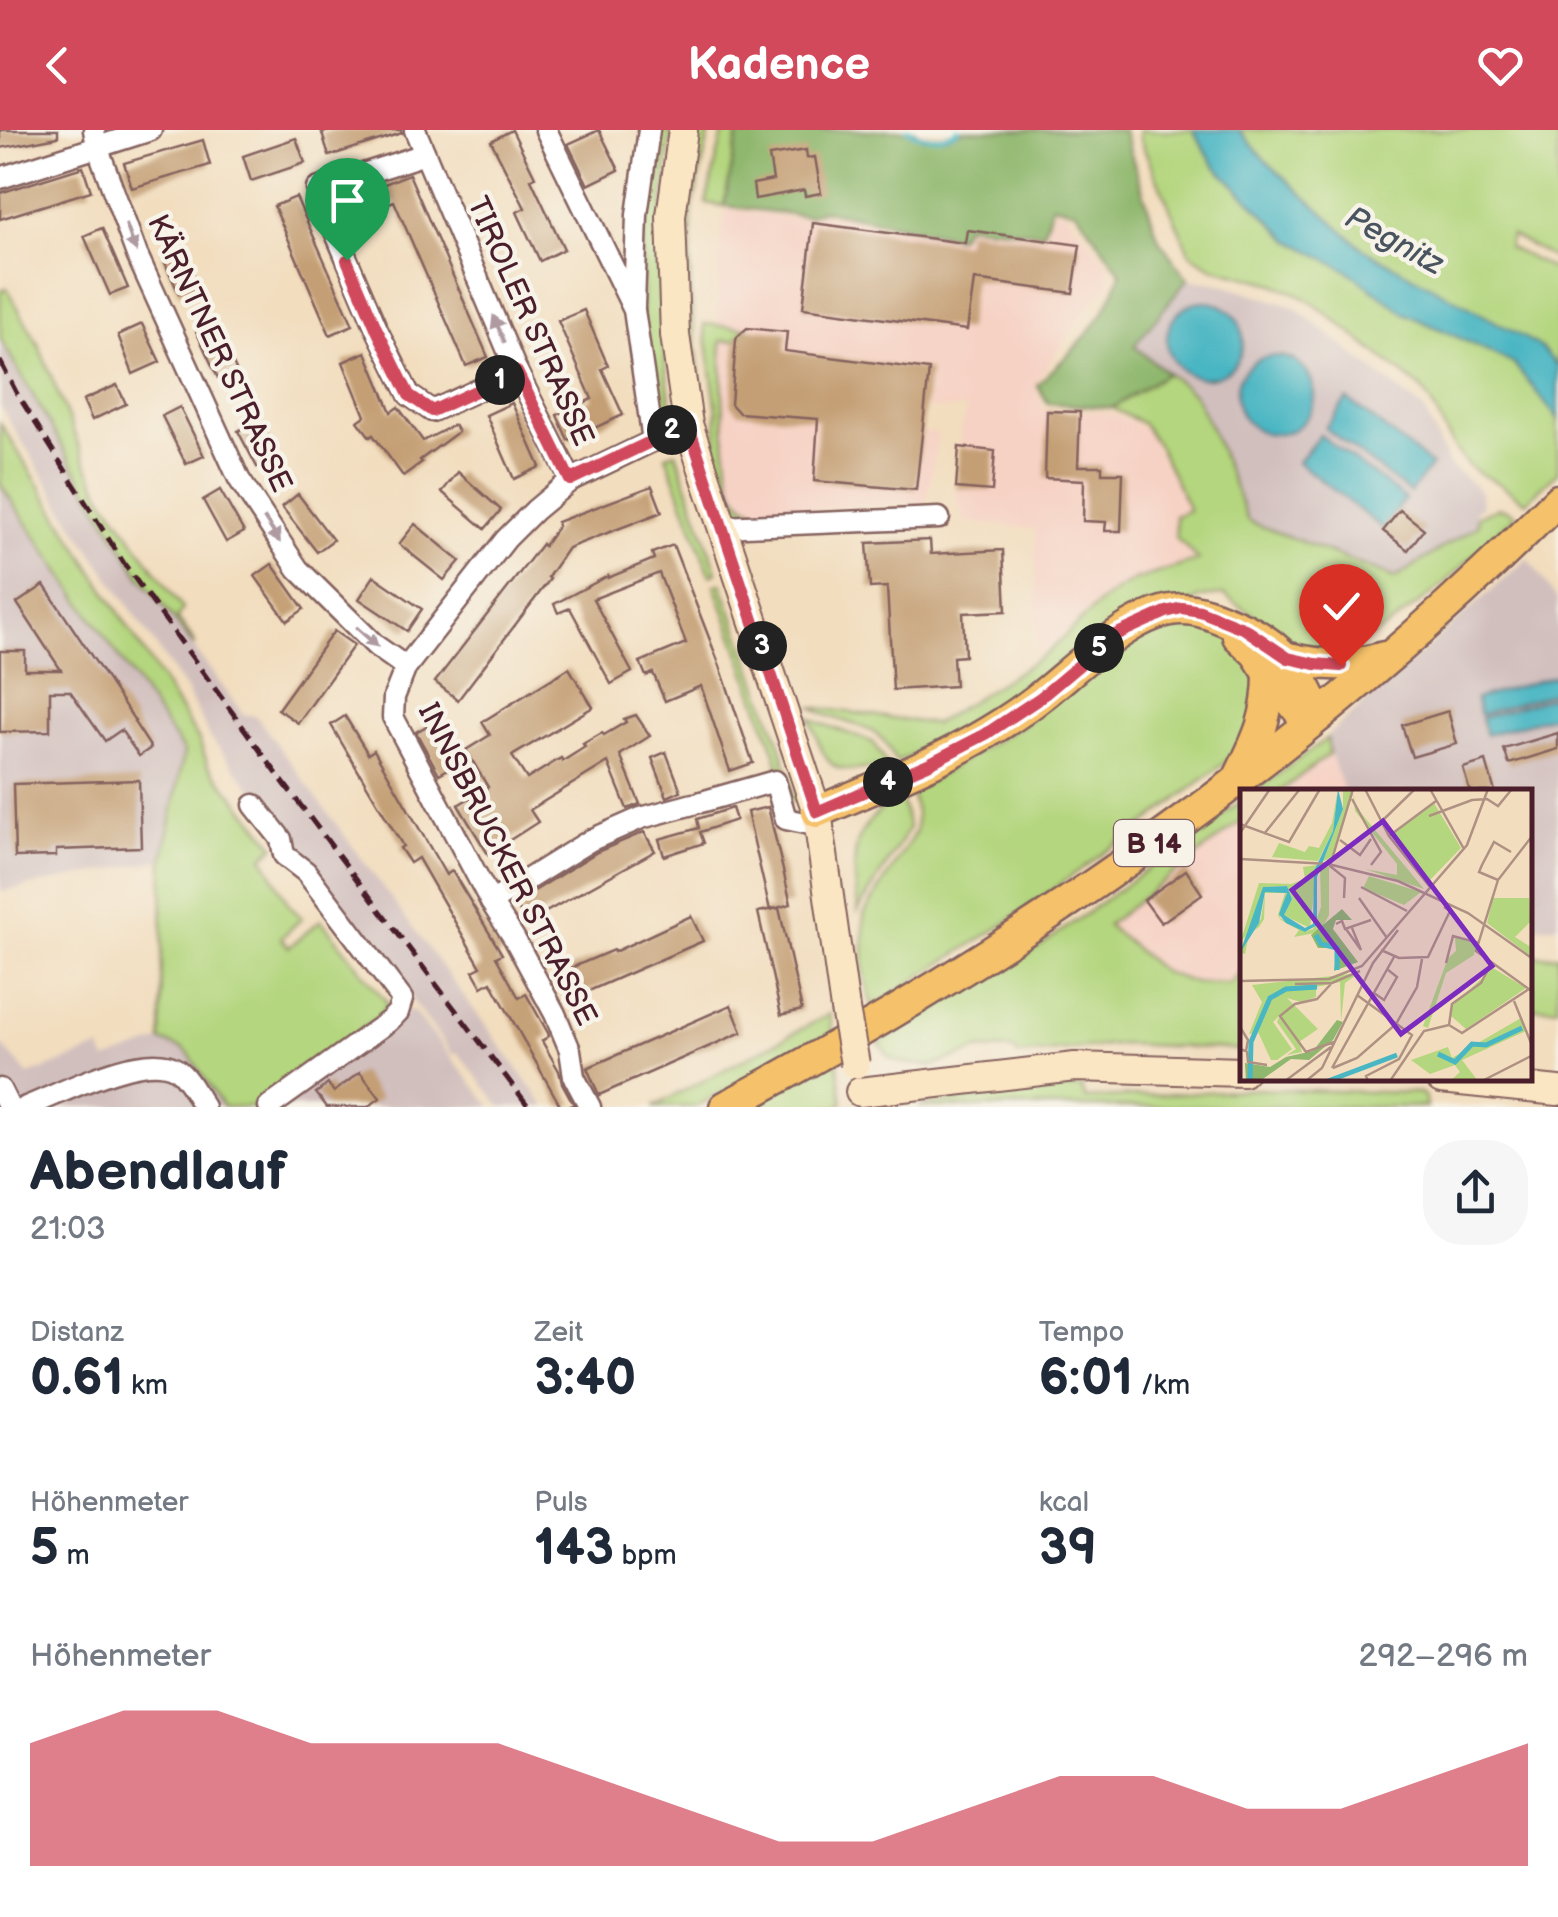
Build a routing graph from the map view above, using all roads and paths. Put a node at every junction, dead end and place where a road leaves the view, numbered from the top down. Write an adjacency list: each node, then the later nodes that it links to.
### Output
1 (151, 130): 6 (street)
2 (415, 130): 7 (street, TIROLER STRASSE)
3 (546, 130): 9 (street)
4 (648, 130): 9 (street)
5 (683, 130): 11 (main road)
6 (96, 138): 8 (street); 19 (street, KÄRNTNER STRASSE, one-way to 19)
7 (425, 154): 10 (street, TIROLER STRASSE, one-way to 7); 10 (street)
8 (0, 178)
9 (634, 310): 12 (street)
10 (517, 372): 13 (street, TIROLER STRASSE)
11 (688, 424): 12 (street, INNSBRUCKER STRASSE); 16 (main road)
12 (653, 441): 13 (street, INNSBRUCKER STRASSE)
13 (570, 480): 19 (street, INNSBRUCKER STRASSE)
14 (1558, 500): 17 (main road, B 14)
15 (939, 518): 16 (street)
16 (722, 527): 23 (main road)
17 (1392, 654): 18 (main road); 20 (main road, B 14)
18 (1278, 666): 20 (main road); 21 (main road); 23 (main road)
19 (406, 668): 24 (street, INNSBRUCKER STRASSE)
20 (1314, 720): 21 (main road, B 14)
21 (1238, 781): 35 (main road, B 14)
22 (254, 805): 33 (street)
23 (818, 819): 24 (street); 27 (main road, bridge)
24 (491, 902): 34 (street, INNSBRUCKER STRASSE)
25 (1240, 1072): 27 (main road)
26 (1462, 1082): 29 (main road)
27 (860, 1088)
28 (0, 1089): 30 (street)
29 (1558, 1091)
30 (9, 1107)
31 (26, 1107): 32 (street)
32 (204, 1107)
33 (270, 1107)
34 (590, 1107)
35 (725, 1107)

